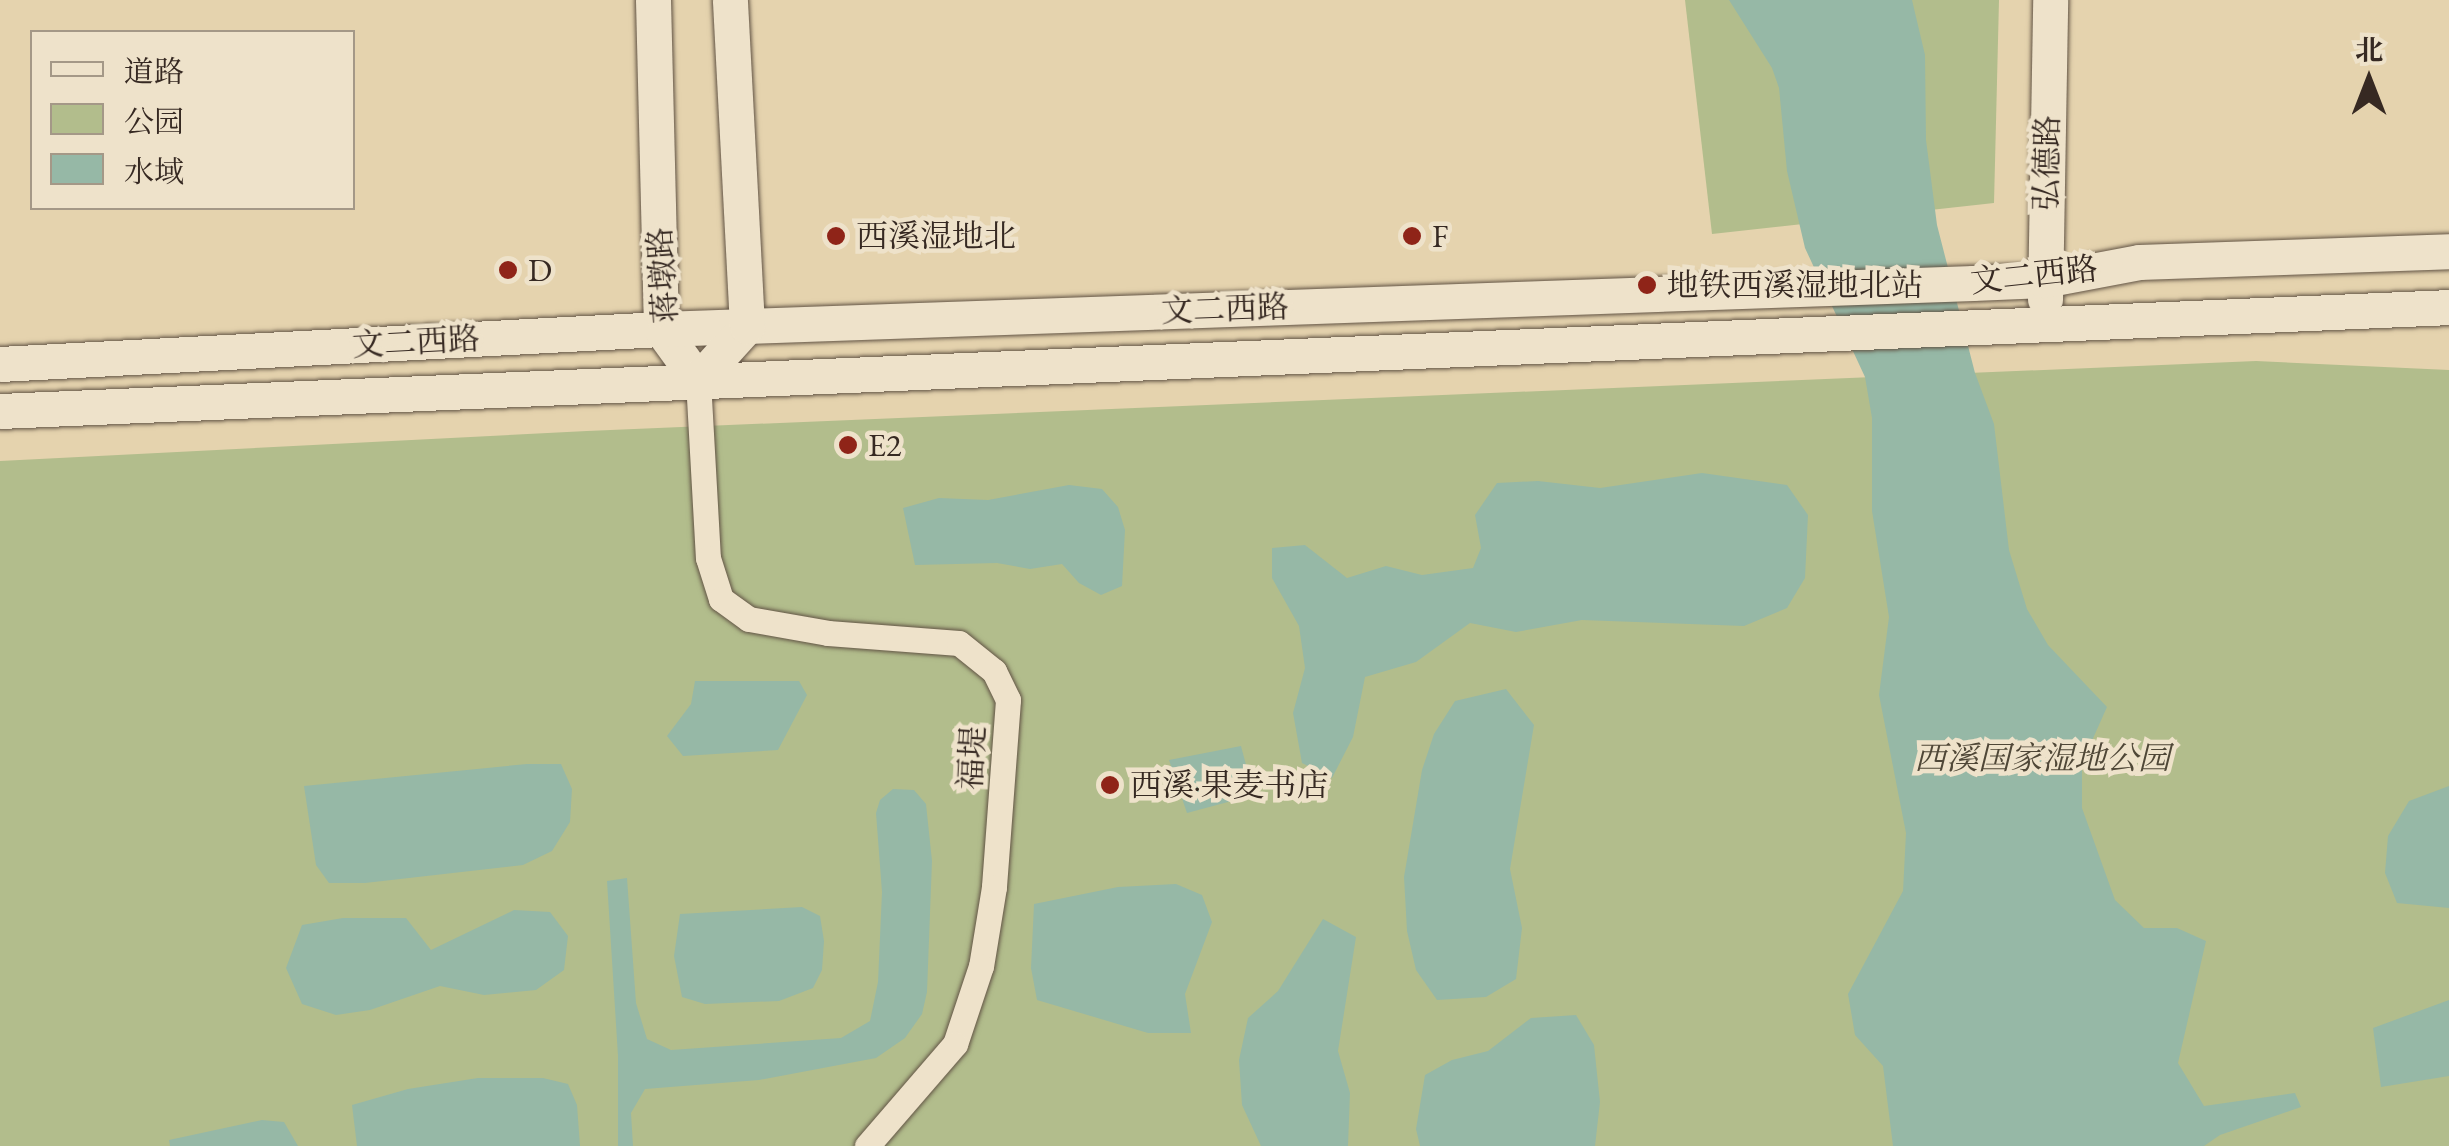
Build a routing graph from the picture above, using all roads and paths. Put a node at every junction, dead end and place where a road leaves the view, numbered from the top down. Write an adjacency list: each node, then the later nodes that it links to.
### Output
1 (653, 0): 9 (main road, 蒋墩路)
2 (730, 0): 7 (main road)
3 (2050, 0): 5 (main road, 弘德路)
4 (2449, 251): 5 (main road, 文二西路)
5 (2044, 280): 7 (main road, 文二西路); 8 (main road, 弘德路)
6 (2449, 307): 8 (main road, 文二西路)
7 (747, 326): 9 (main road, 文二西路); 11 (main road, 蒋墩路)
8 (2047, 326): 11 (main road, 文二西路)
9 (661, 329): 10 (main road, 文二西路); 11 (main road, 蒋墩路)
10 (0, 364)
11 (698, 380): 12 (main road, 文二西路); 13 (street, 福堤)
12 (0, 411)
13 (868, 1146)

